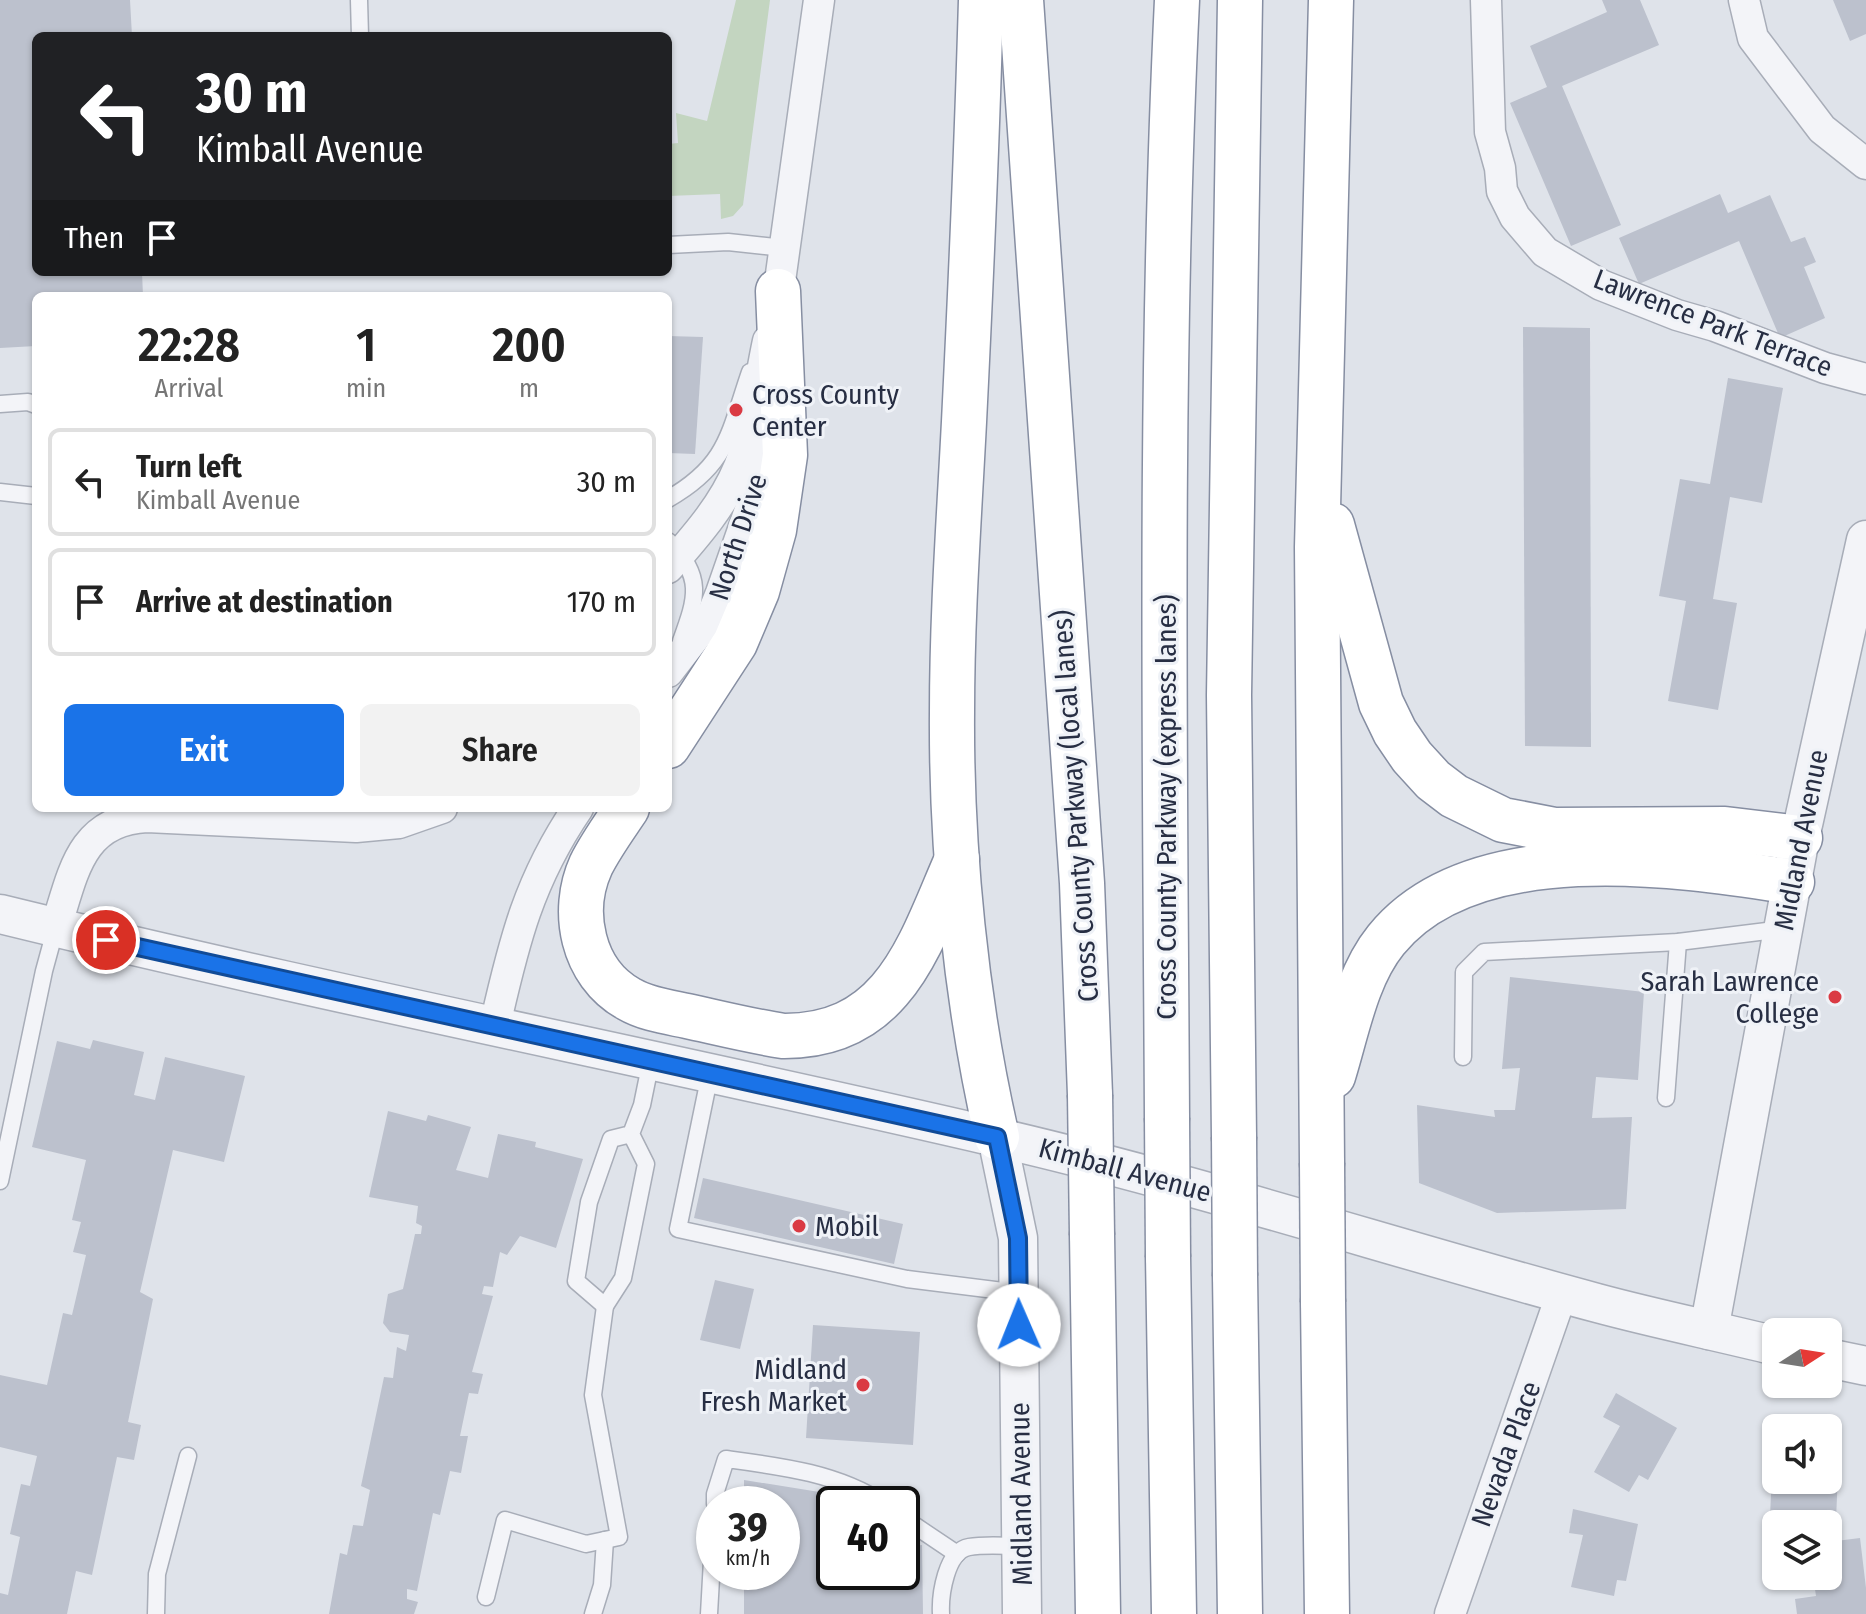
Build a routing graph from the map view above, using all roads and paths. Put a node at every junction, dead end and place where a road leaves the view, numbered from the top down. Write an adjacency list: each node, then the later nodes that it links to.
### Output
1 (359, 0): 10 (lane)
2 (819, 0): 13 (street, North Drive)
3 (981, 0): 32 (highway)
4 (1021, 0): 68 (highway, Cross County Parkway (local lanes), bridge)
5 (1177, 0): 69 (highway, Cross County Parkway (express lanes), bridge)
6 (1240, 0): 70 (highway, bridge)
7 (1331, 0): 18 (highway)
8 (1486, 0): 15 (street, Lawrence Park Terrace)
9 (1744, 0): 11 (street)
10 (360, 32)
11 (1866, 164)
12 (672, 245): 13 (lane)
13 (784, 248): 14 (street, North Drive)
14 (778, 291): 21 (lane); 23 (street, North Drive); 26 (street, North Drive); 27 (highway)
15 (1866, 379)
16 (0, 404): 17 (lane)
17 (32, 404)
18 (1318, 472): 31 (highway); 43 (highway)
19 (0, 492): 20 (lane)
20 (32, 496)
21 (672, 497)
22 (1866, 540): 24 (street, Midland Avenue)
23 (672, 554): 25 (lane)
24 (1861, 584): 31 (street, Midland Avenue)
25 (672, 662)
26 (672, 666)
27 (672, 740)
28 (431, 812): 35 (street)
29 (576, 812): 38 (street)
30 (624, 812): 32 (highway)
31 (1800, 838): 33 (street, Midland Avenue)
32 (958, 857): 45 (highway)
33 (1792, 882): 36 (street, Midland Avenue); 43 (highway)
34 (0, 914): 35 (street, Kimball Avenue)
35 (56, 927): 38 (street, Kimball Avenue); 46 (lane)
36 (1783, 929): 37 (lane); 50 (street, Midland Avenue)
37 (1678, 942): 39 (lane); 42 (lane)
38 (495, 1025): 40 (street, Kimball Avenue)
39 (1463, 1057)
40 (651, 1061): 41 (street, Kimball Avenue); 44 (lane)
41 (710, 1074): 45 (street, Kimball Avenue); 47 (lane)
42 (1666, 1098)
43 (1321, 1116): 71 (highway, bridge)
44 (631, 1134): 49 (lane); 49 (lane)
45 (997, 1137): 47 (street, Midland Avenue); 48 (street, Kimball Avenue)
46 (0, 1181)
47 (1019, 1293): 59 (street, Midland Avenue)
48 (1562, 1293): 50 (street, Kimball Avenue); 72 (street, Nevada Place)
49 (605, 1306): 58 (lane)
50 (1709, 1330): 51 (street, Kimball Avenue)
51 (1762, 1343)
52 (1842, 1361): 53 (street)
53 (1866, 1366)
54 (188, 1456): 63 (lane)
55 (718, 1486): 56 (lane)
56 (845, 1486)
57 (920, 1529): 60 (lane)
58 (605, 1540): 62 (lane); 64 (lane)
59 (1021, 1546): 60 (lane); 67 (street, Midland Avenue)
60 (957, 1554): 66 (lane)
61 (710, 1590): 65 (lane)
62 (486, 1597)
63 (156, 1614)
64 (593, 1614)
65 (709, 1614)
66 (941, 1614)
67 (1022, 1614)
68 (1098, 1614)
69 (1174, 1614)
70 (1240, 1614)
71 (1327, 1614)
72 (1450, 1614)

